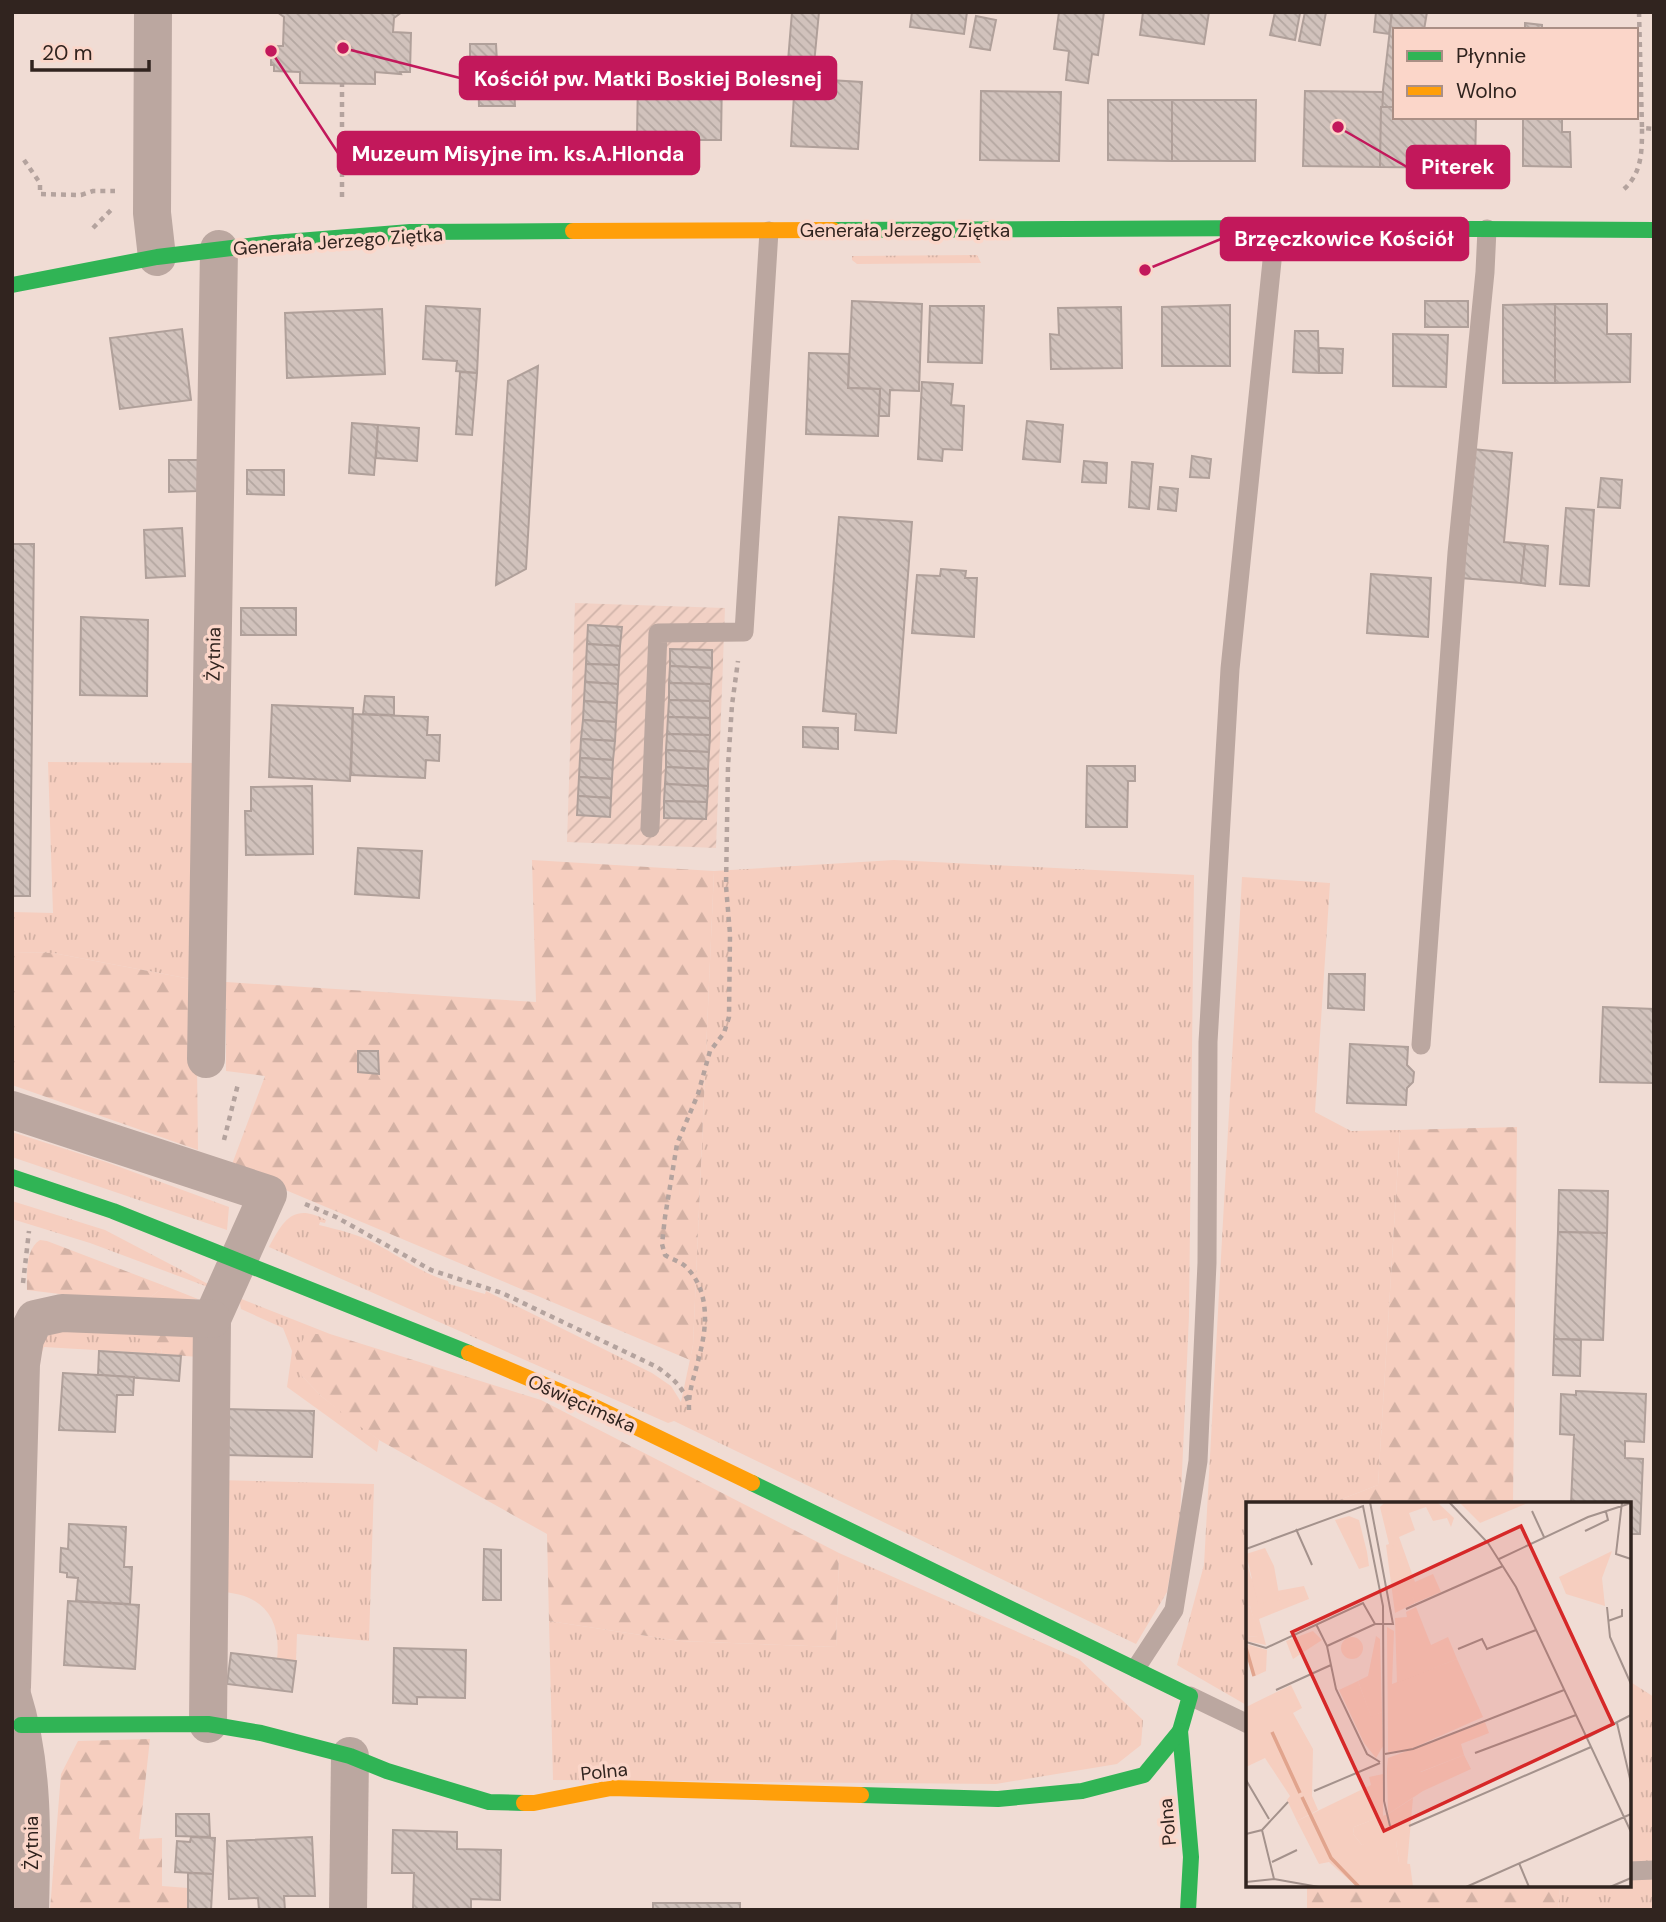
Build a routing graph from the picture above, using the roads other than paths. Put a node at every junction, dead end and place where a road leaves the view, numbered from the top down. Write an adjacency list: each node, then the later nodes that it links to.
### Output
1 (153, 12): 7 (street)
2 (1273, 228): 3 (street, Generała Jerzego Ziętka); 5 (street, Generała Jerzego Ziętka); 16 (lane)
3 (1487, 229): 4 (street, Generała Jerzego Ziętka); 10 (lane)
4 (1654, 230)
5 (769, 231): 6 (street, Generała Jerzego Ziętka); 9 (lane)
6 (219, 249): 7 (street, Generała Jerzego Ziętka); 11 (street, Żytnia)
7 (157, 257): 8 (street, Generała Jerzego Ziętka)
8 (12, 285)
9 (650, 828)
10 (1421, 1045)
11 (206, 1059)
12 (12, 1110): 14 (street)
13 (12, 1177): 14 (street, Oświęcimska)
14 (238, 1262): 15 (street); 16 (street, Oświęcimska)
15 (212, 1319): 17 (street); 21 (street)
16 (1136, 1668): 18 (street, Oświęcimska)
17 (12, 1687)
18 (1190, 1696): 20 (lane); 22 (street, Polna)
19 (17, 1710): 21 (street, Polna); 26 (street, Żytnia)
20 (1246, 1723)
21 (208, 1724): 23 (street, Polna)
22 (1180, 1731): 23 (street, Polna); 28 (street, Polna)
23 (350, 1756): 27 (street)
24 (1654, 1870): 25 (lane)
25 (1631, 1871)
26 (30, 1910)
27 (348, 1910)
28 (1188, 1910)

